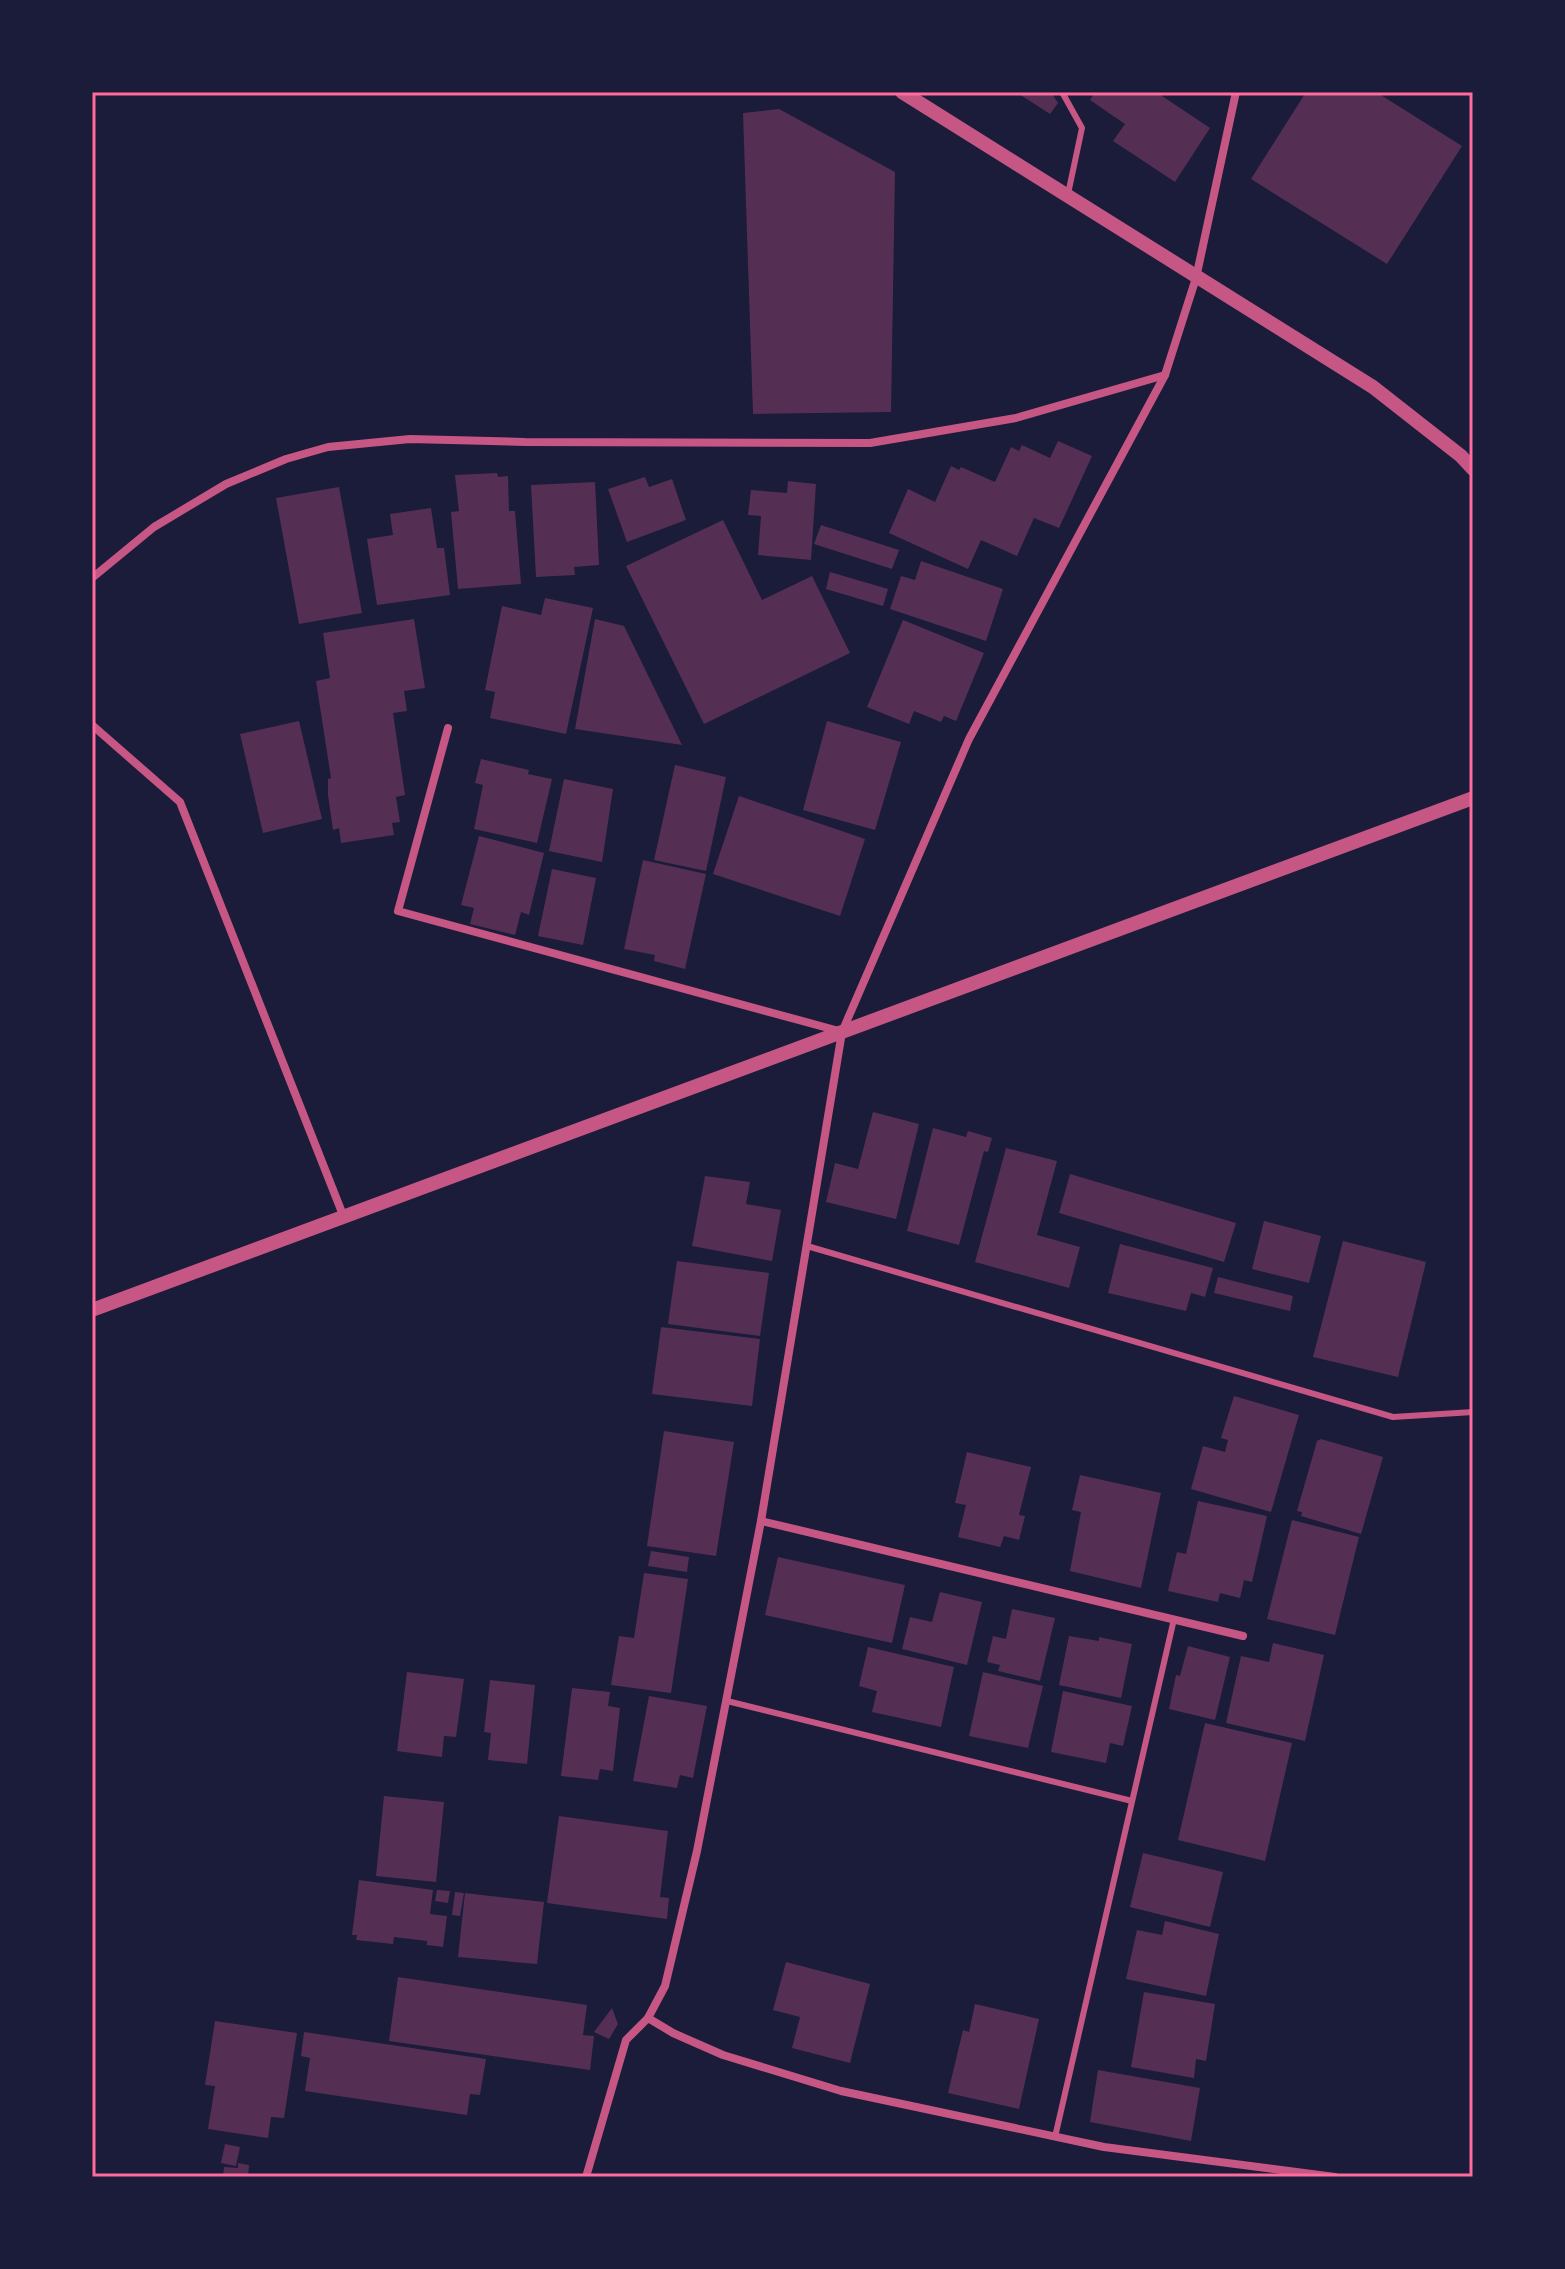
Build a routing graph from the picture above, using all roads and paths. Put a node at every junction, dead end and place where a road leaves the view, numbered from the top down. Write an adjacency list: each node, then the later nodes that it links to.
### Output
1 (902, 92): 4 (street)
2 (1062, 92): 4 (lane)
3 (1236, 92): 5 (street)
4 (1067, 196): 5 (street)
5 (1196, 278): 6 (street); 7 (street)
6 (1165, 375): 8 (street); 12 (street)
7 (1473, 469)
8 (92, 578)
9 (92, 725): 13 (street)
10 (448, 728): 12 (street)
11 (1473, 798): 12 (street)
12 (842, 1032): 13 (street); 14 (street)
13 (343, 1215): 15 (street)
14 (807, 1246): 16 (lane); 17 (street)
15 (92, 1310)
16 (1473, 1412)
17 (761, 1521): 18 (street); 20 (street)
18 (1174, 1619): 19 (street); 21 (lane)
19 (1243, 1636)
20 (727, 1701): 21 (lane); 22 (street)
21 (1132, 1801): 23 (lane)
22 (648, 2018): 23 (street); 24 (street)
23 (1055, 2137): 25 (street)
24 (586, 2177)
25 (1335, 2177)

